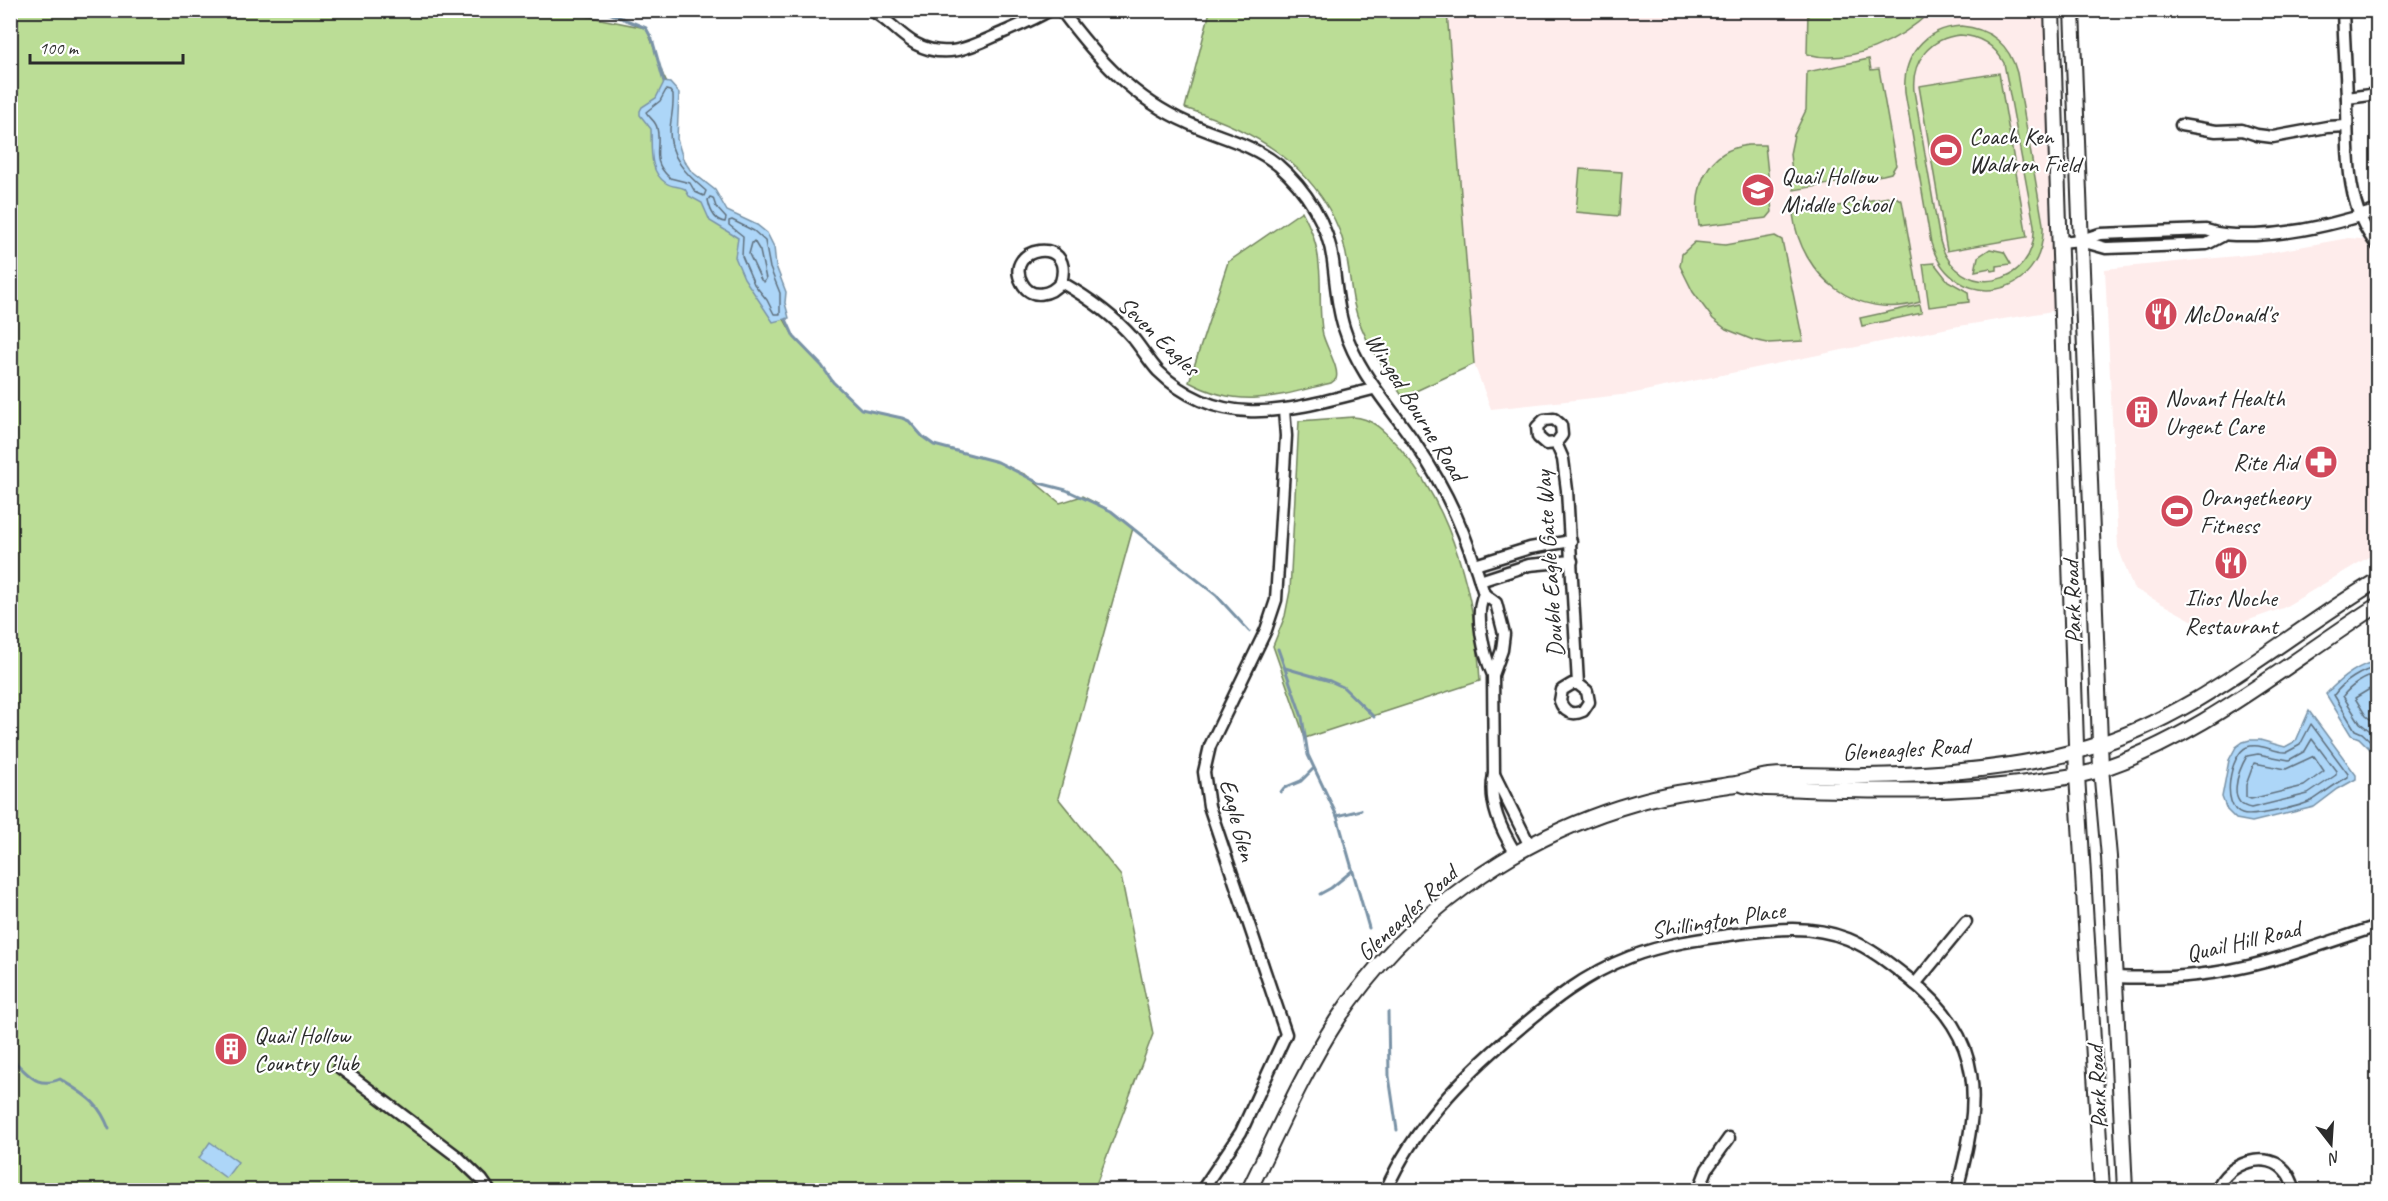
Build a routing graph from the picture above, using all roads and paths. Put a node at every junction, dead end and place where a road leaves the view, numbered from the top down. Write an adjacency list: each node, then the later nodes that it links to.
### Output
1 (871, 10): 2 (street)
2 (1050, 10)
3 (1061, 10): 17 (street, Winged Bourne Road)
4 (2052, 10): 14 (main road, Park Road)
5 (2072, 10): 13 (main road, Park Road)
6 (2343, 10): 8 (street)
7 (2378, 94): 8 (street)
8 (2347, 98): 10 (street)
9 (2181, 124): 10 (street)
10 (2348, 126): 12 (street)
11 (2378, 210): 12 (street)
12 (2360, 216): 13 (street); 15 (street)
13 (2081, 240): 14 (street); 29 (main road, Park Road)
14 (2061, 242): 30 (main road, Park Road)
15 (2378, 246)
16 (1061, 282): 16 (street); 18 (street, Seven Eagles)
17 (1373, 388): 18 (street, Seven Eagles); 22 (street, Winged Bourne Road)
18 (1284, 410): 44 (street, Eagle Glen)
19 (1556, 443): 20 (street, Double Eagle Gate Way)
20 (1571, 541): 21 (street, Double Eagle Gate Way); 22 (street)
21 (1572, 561): 24 (street); 28 (street, Double Eagle Gate Way)
22 (1475, 565): 24 (street, Winged Bourne Road)
23 (2378, 580): 29 (main road, Gleneagles Road)
24 (1480, 581): 25 (street, Winged Bourne Road)
25 (1484, 594): 27 (street, Winged Bourne Road); 27 (street, Winged Bourne Road)
26 (2378, 605): 31 (main road, Gleneagles Road)
27 (1493, 675): 32 (street, Winged Bourne Road)
28 (1578, 684)
29 (2100, 744): 30 (main road, Gleneagles Road); 31 (main road, Park Road)
30 (2076, 751): 33 (main road, Park Road); 34 (main road, Gleneagles Road)
31 (2101, 768): 33 (main road, Gleneagles Road); 39 (main road, Park Road)
32 (1494, 774): 35 (street, Winged Bourne Road); 36 (street, Winged Bourne Road)
33 (2077, 775): 34 (main road, Gleneagles Road); 49 (main road, Park Road)
34 (1736, 784): 35 (main road, Gleneagles Road)
35 (1530, 846): 36 (main road, Gleneagles Road)
36 (1516, 854): 45 (main road, Gleneagles Road)
37 (1966, 922): 40 (street)
38 (2378, 926): 39 (street, Quail Hill Road)
39 (2114, 977): 50 (main road, Park Road)
40 (1915, 984): 46 (street, Shillington Place); 48 (street, Shillington Place)
41 (339, 1067): 43 (street)
42 (1729, 1138): 47 (street)
43 (489, 1191)
44 (1202, 1191)
45 (1249, 1191)
46 (1386, 1191)
47 (1699, 1191)
48 (1957, 1191)
49 (2102, 1191)
50 (2125, 1191)
51 (2217, 1191): 52 (street)
52 (2295, 1191)

